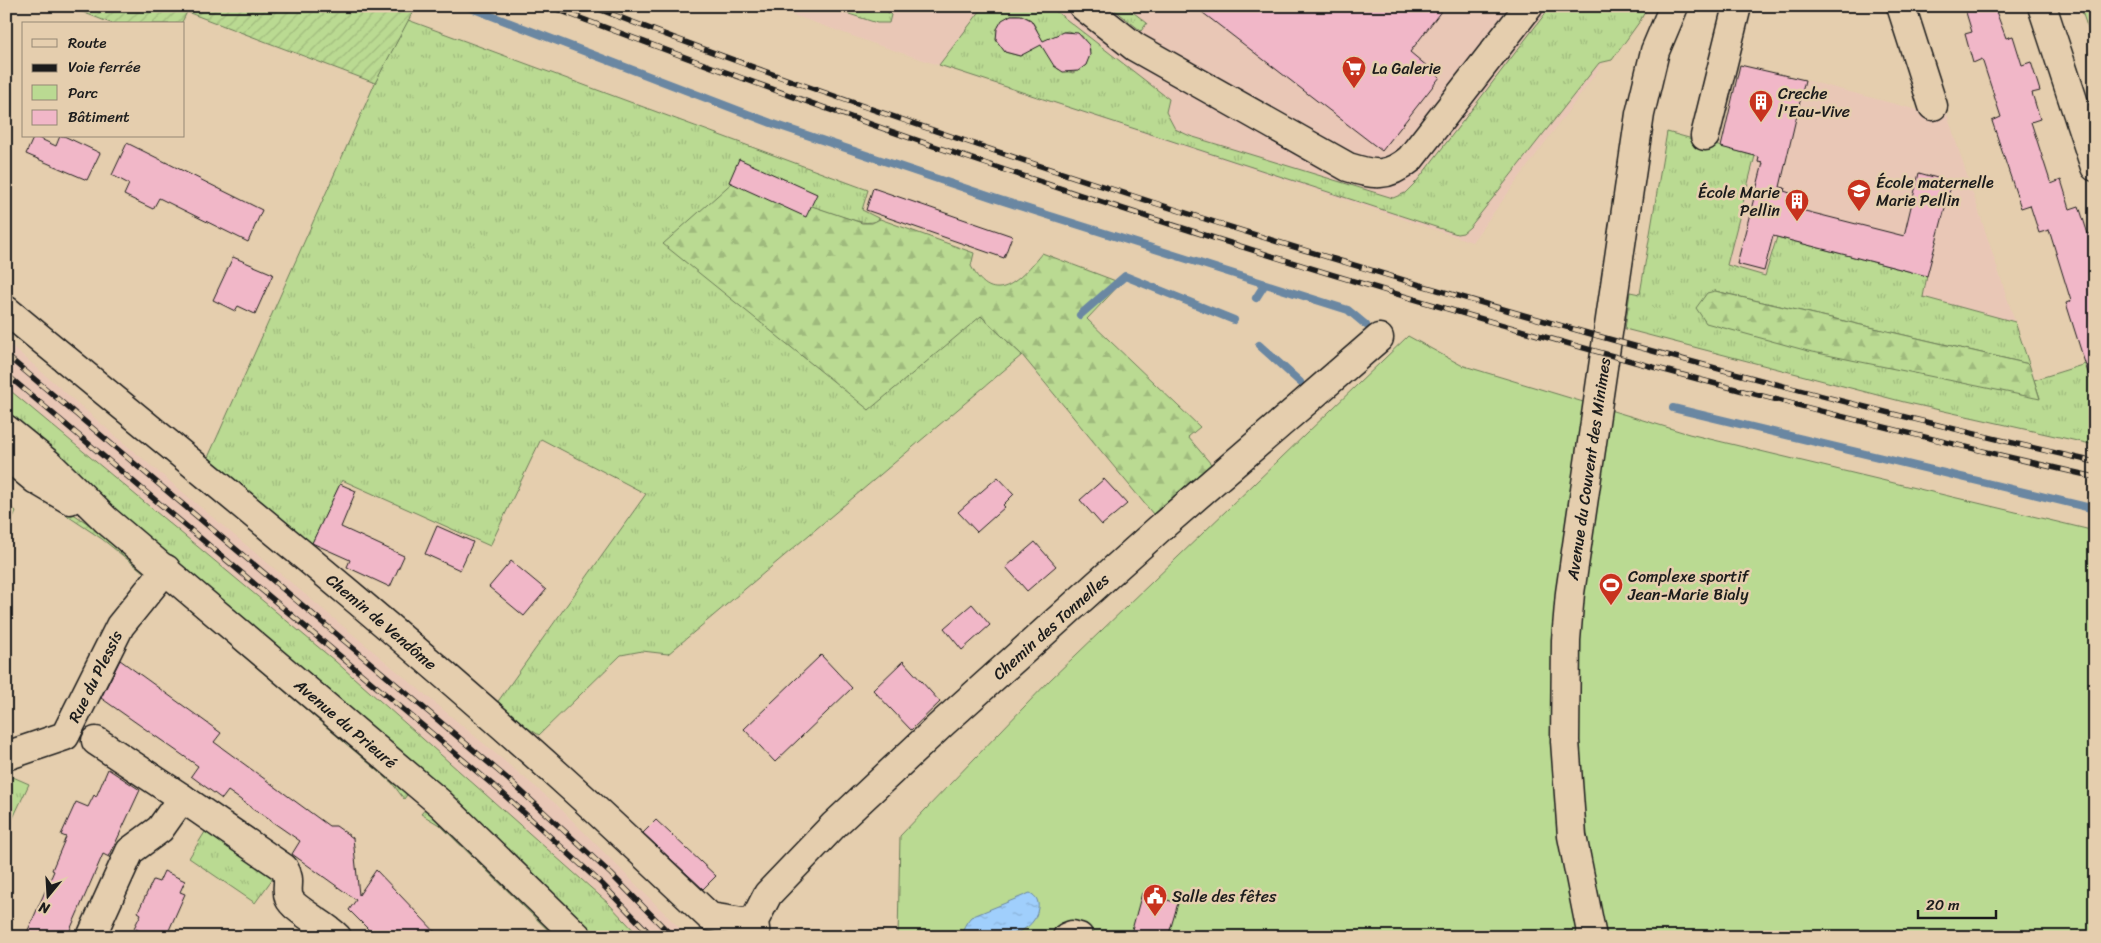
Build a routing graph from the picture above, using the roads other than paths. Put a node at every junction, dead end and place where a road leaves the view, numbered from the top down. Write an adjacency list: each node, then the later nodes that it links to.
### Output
1 (1082, 6): 2 (street)
2 (1529, 6)
3 (1674, 6): 25 (street, Avenue du Couvent des Minimes)
4 (1737, 6): 8 (street)
5 (1901, 6): 7 (street)
6 (2042, 6): 9 (street)
7 (1933, 106)
8 (1705, 136)
9 (2095, 167)
10 (6, 310): 19 (street, Chemin de Vendôme)
11 (1379, 338): 19 (street, Chemin des Tonnelles)
12 (6, 429): 14 (street, Avenue du Prieuré)
13 (6, 455): 14 (street, Avenue du Prieuré)
14 (106, 520): 15 (street, Avenue du Prieuré)
15 (166, 569): 17 (street, Rue du Plessis); 22 (street, Avenue du Prieuré)
16 (96, 741): 18 (street)
17 (6, 756)
18 (182, 798): 20 (street); 21 (street)
19 (755, 929)
20 (91, 937)
21 (338, 937)
22 (578, 937)
23 (1066, 937): 24 (street)
24 (1079, 937)
25 (1592, 937)

